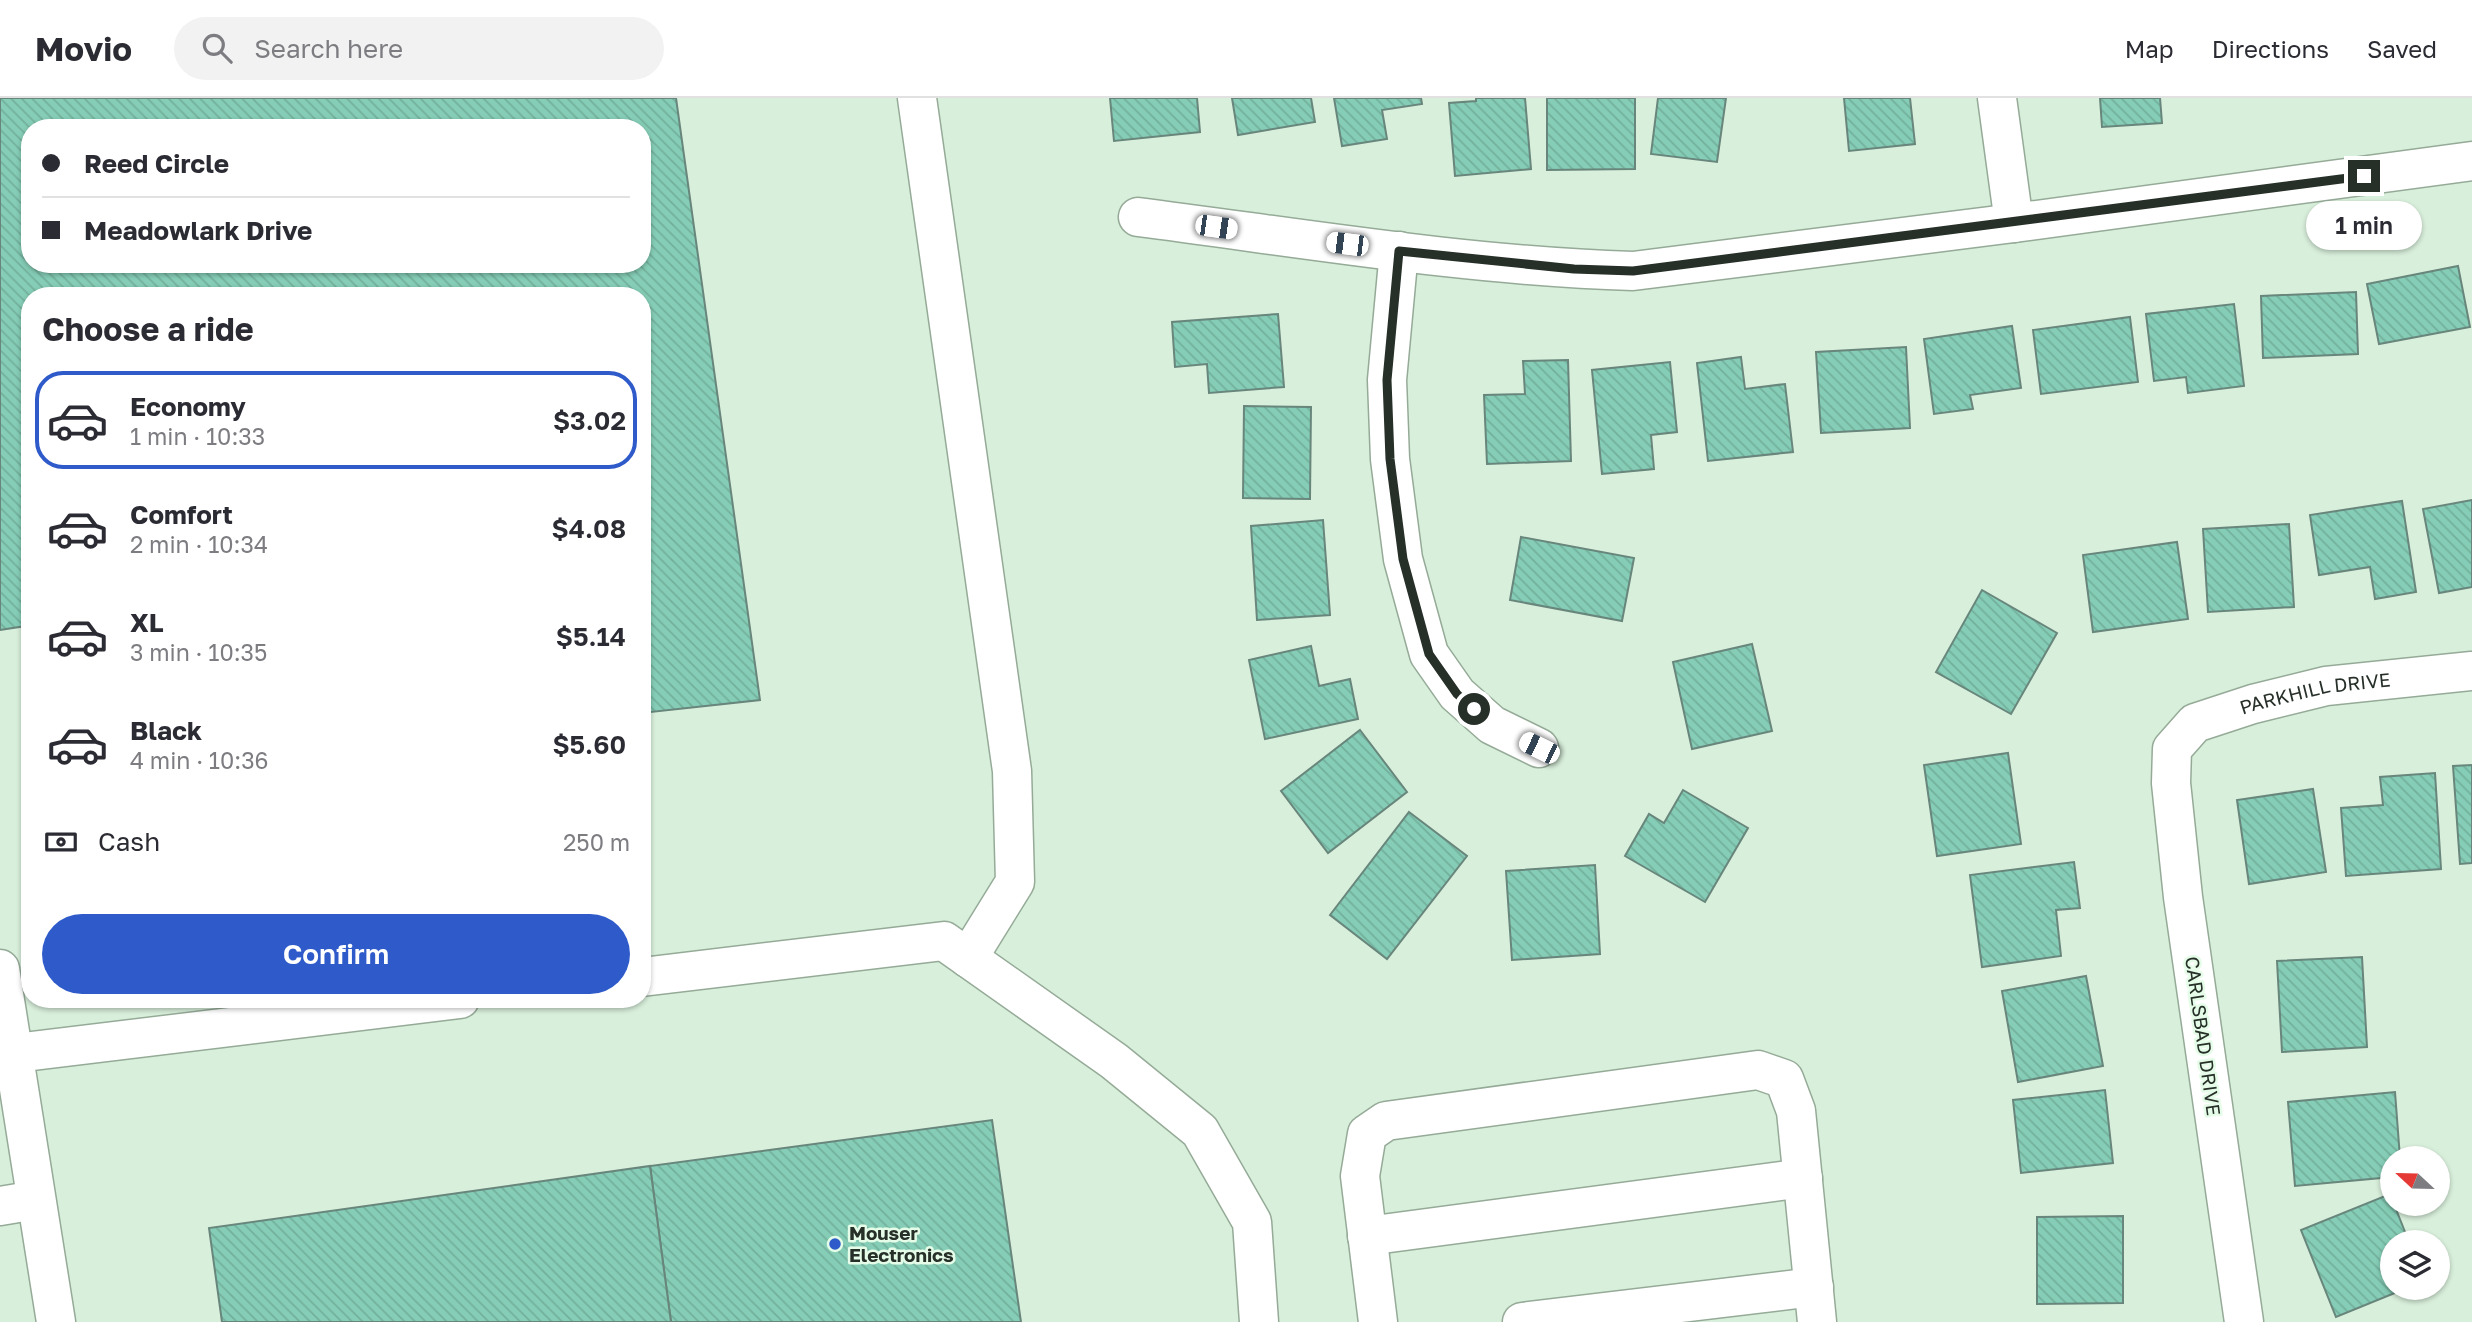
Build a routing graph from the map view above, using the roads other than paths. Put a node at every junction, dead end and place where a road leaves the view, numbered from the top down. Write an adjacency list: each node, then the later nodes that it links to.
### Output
1 (917, 98): 10 (street)
2 (1997, 98): 5 (street)
3 (2472, 161): 5 (street)
4 (1138, 217): 6 (street)
5 (2014, 223): 6 (street)
6 (1399, 251): 8 (street)
7 (2472, 671): 9 (street, PARKHILL DRIVE)
8 (1539, 748)
9 (2172, 749): 23 (street, CARLSBAD DRIVE)
10 (968, 958): 12 (street); 20 (street)
11 (0, 969): 14 (street)
12 (651, 976)
13 (386, 1008): 14 (street)
14 (6, 1054): 16 (street)
15 (1803, 1178): 17 (street); 17 (street); 18 (street)
16 (18, 1203): 19 (street)
17 (1367, 1236): 21 (street)
18 (1816, 1305): 22 (street)
19 (56, 1322)
20 (1259, 1322)
21 (1378, 1322)
22 (1522, 1322)
23 (2244, 1322)

